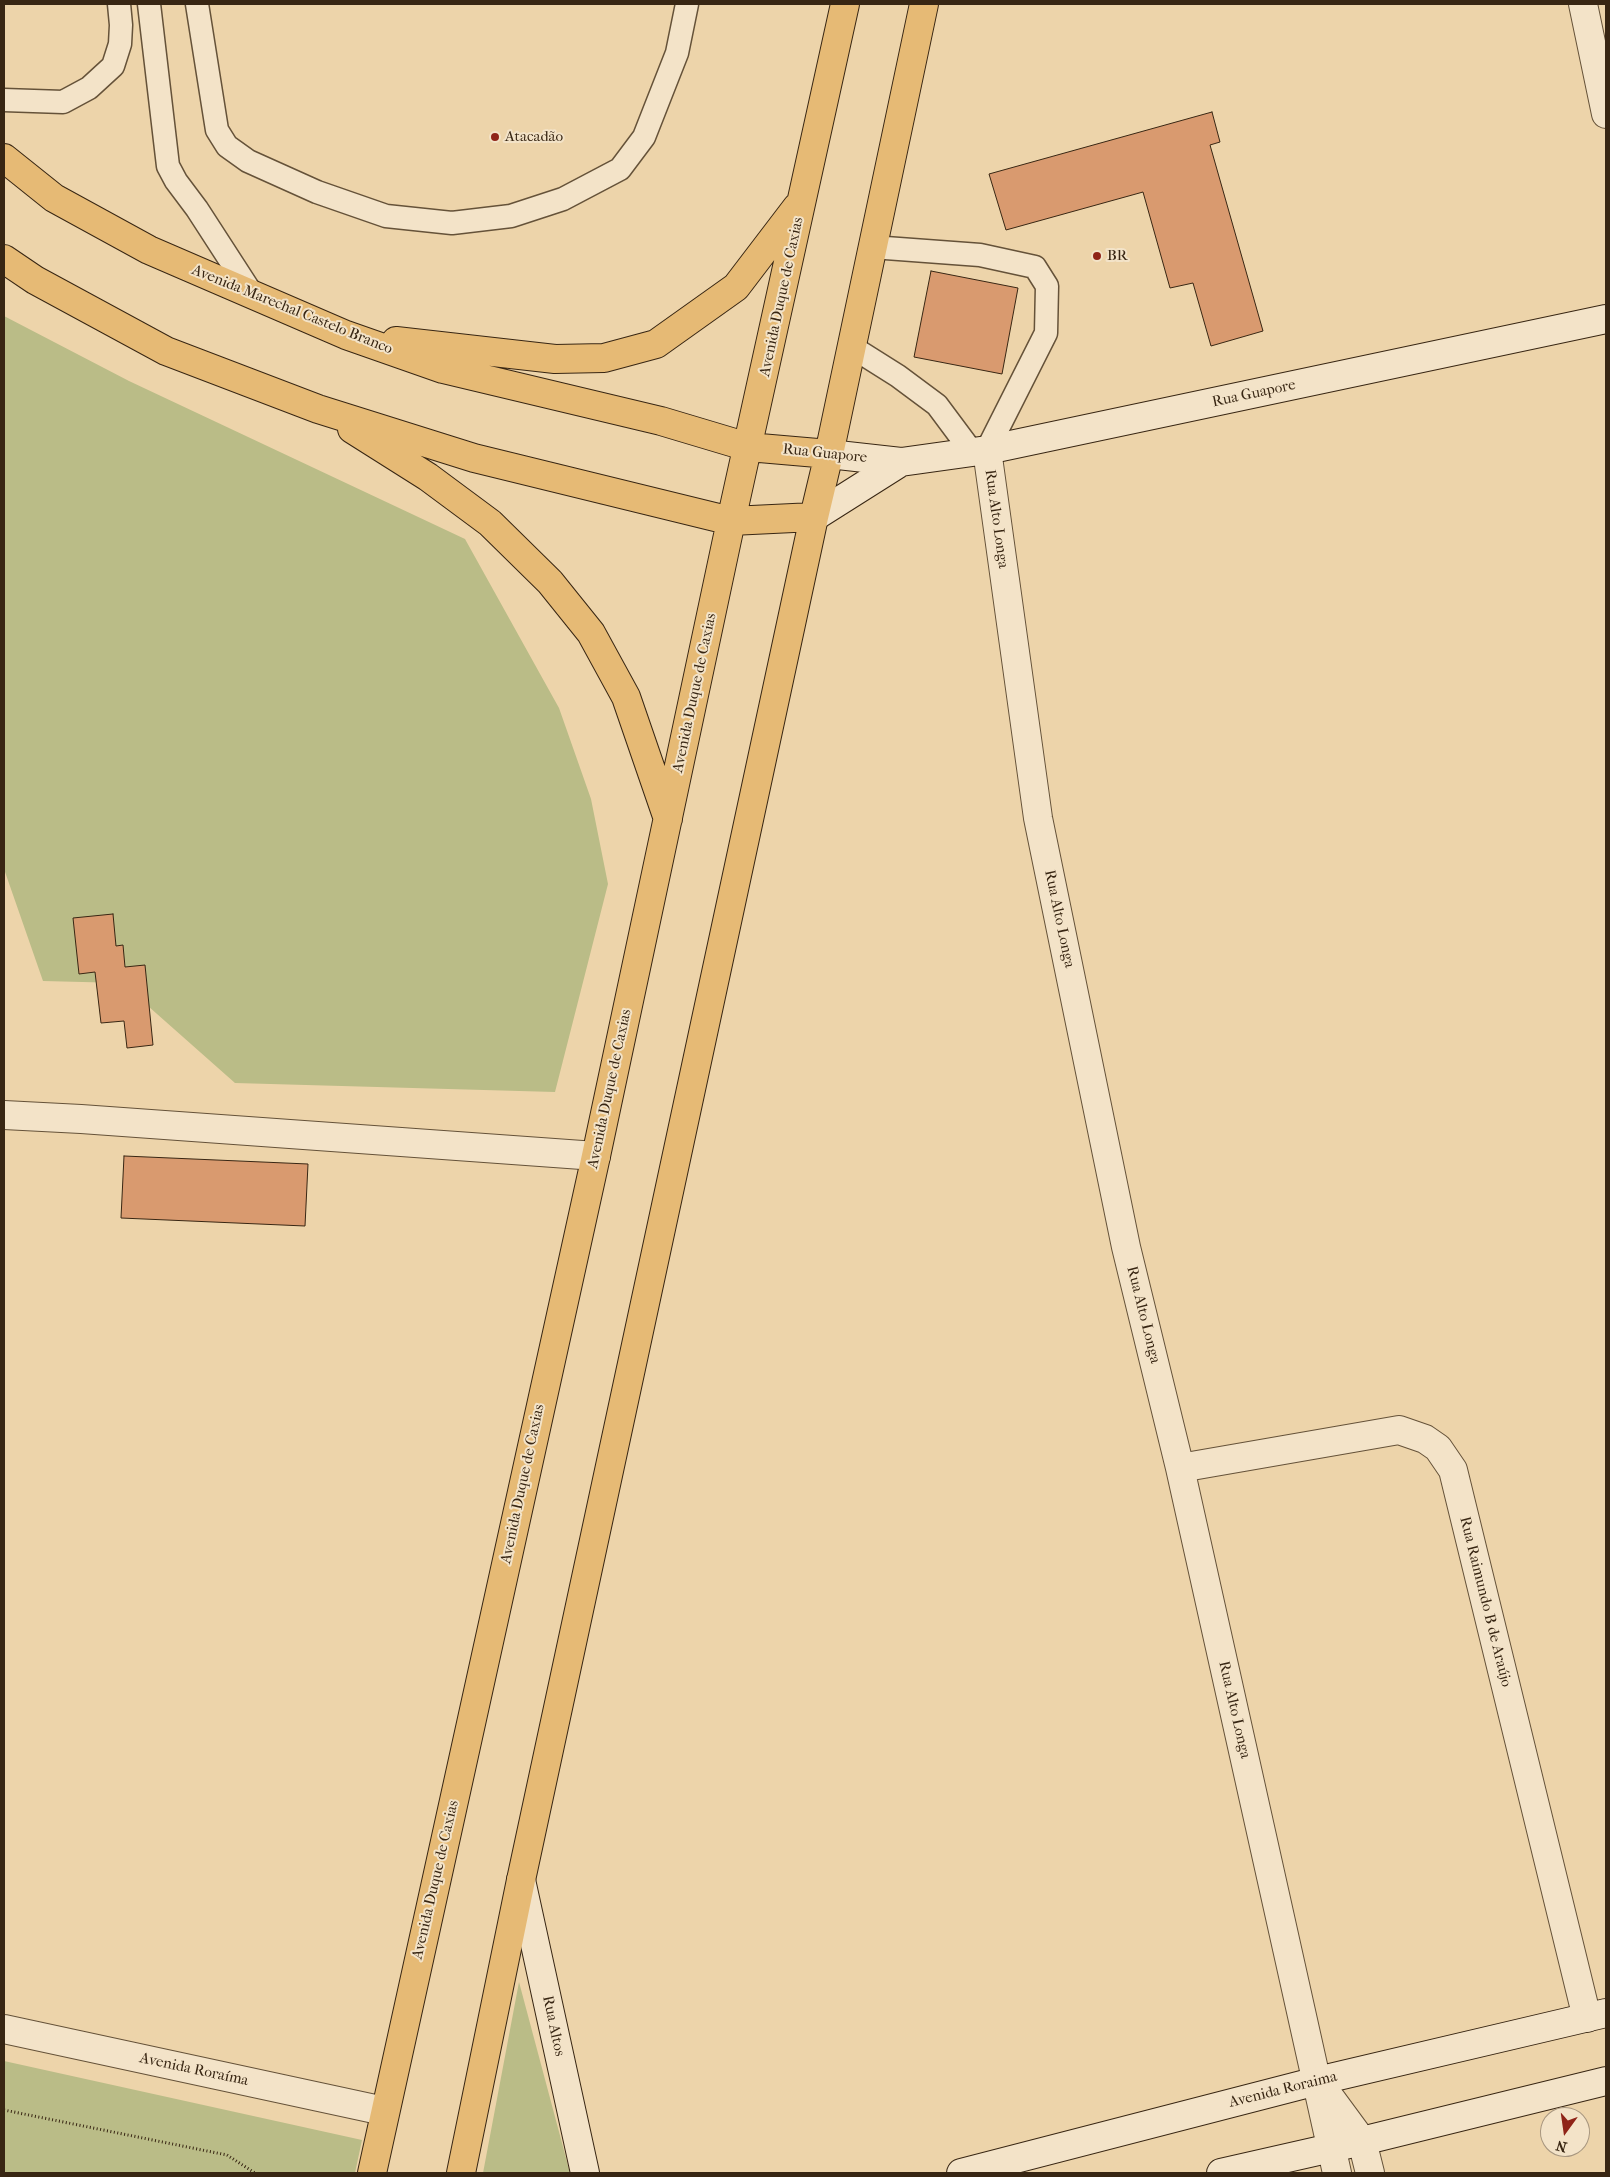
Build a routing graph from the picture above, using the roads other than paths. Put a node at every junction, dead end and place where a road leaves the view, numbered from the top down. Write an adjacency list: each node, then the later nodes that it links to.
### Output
1 (119, 4): 8 (lane)
2 (149, 4): 14 (lane)
3 (197, 4): 4 (lane)
4 (687, 4)
5 (845, 4): 11 (main road, Avenida Duque de Caxias)
6 (924, 4): 12 (main road)
7 (1583, 4): 9 (street)
8 (4, 100)
9 (1606, 114)
10 (4, 158): 14 (main road, Avenida Marechal Castelo Branco)
11 (803, 200): 16 (main road); 19 (main road, Avenida Duque de Caxias)
12 (872, 248): 17 (main road); 20 (lane)
13 (4, 259): 18 (main road)
14 (252, 294): 16 (main road, Avenida Marechal Castelo Branco)
15 (1606, 319): 20 (street, Rua Guapore)
16 (346, 335): 19 (main road, Avenida Marechal Castelo Branco)
17 (852, 347): 20 (lane); 21 (main road)
18 (318, 409): 24 (main road); 25 (main road)
19 (748, 447): 21 (main road, Rua Guapore); 24 (main road, Avenida Duque de Caxias)
20 (979, 451): 22 (street, Rua Guapore); 28 (street, Rua Alto Longa)
21 (829, 454): 22 (street, Rua Guapore); 23 (main road)
22 (901, 462): 23 (street, Rua Guapore)
23 (814, 517): 24 (main road); 29 (main road)
24 (731, 521): 25 (main road, Avenida Duque de Caxias)
25 (668, 819): 27 (main road, Avenida Duque de Caxias)
26 (5, 1112): 27 (street)
27 (596, 1156): 34 (main road, Avenida Duque de Caxias)
28 (1180, 1468): 30 (street, Rua Raimundo B de Araújo); 32 (street, Rua Alto Longa)
29 (521, 1880): 38 (main road); 39 (street, Rua Altos)
30 (1597, 2016): 32 (street, Avenida Roraima)
31 (4, 2029): 34 (street, Avenida Roraíma)
32 (1317, 2081): 35 (street); 36 (street, Rua Alto Longa); 40 (street, Avenida Roraima)
33 (1606, 2081): 35 (street)
34 (384, 2111): 37 (main road, Avenida Duque de Caxias)
35 (1362, 2141): 36 (street); 42 (street)
36 (1335, 2160): 41 (street)
37 (372, 2173)
38 (461, 2173)
39 (585, 2173)
40 (961, 2173)
41 (1222, 2173)
42 (1370, 2173)

